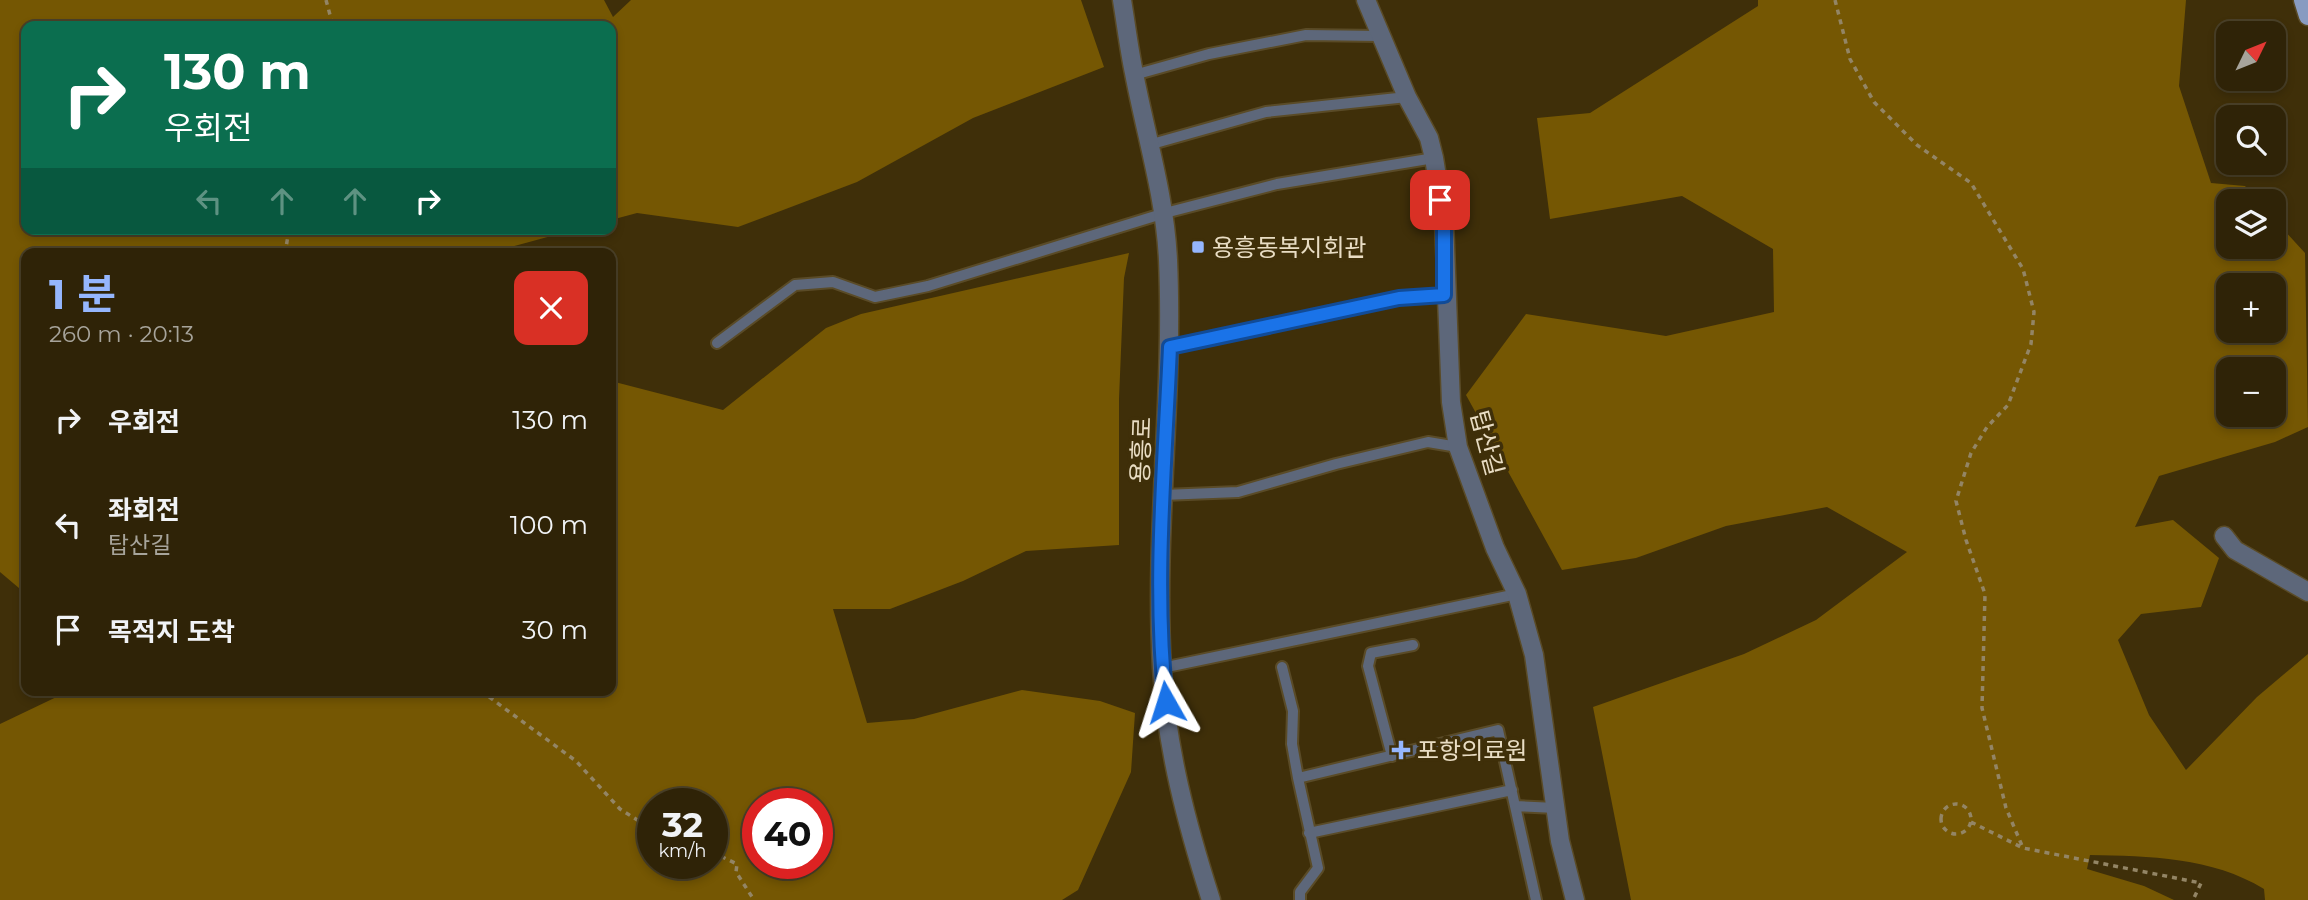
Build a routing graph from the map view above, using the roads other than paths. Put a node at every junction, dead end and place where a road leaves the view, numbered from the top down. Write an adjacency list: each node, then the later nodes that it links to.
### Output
1 (1122, 0): 6 (street, 용흥로)
2 (1366, 0): 5 (street, 탑산길)
3 (2303, 0): 4 (main road)
4 (2308, 16)
5 (1380, 36): 6 (lane); 7 (street, 탑산길)
6 (1134, 75): 8 (street, 용흥로)
7 (1407, 97): 8 (lane); 9 (street, 탑산길)
8 (1152, 144): 10 (street, 용흥로)
9 (1434, 158): 10 (lane); 11 (street, 탑산길)
10 (1165, 213): 12 (lane); 13 (street, 용흥로)
11 (1444, 295): 13 (lane); 14 (street, 탑산길)
12 (717, 343)
13 (1170, 347): 15 (street, 용흥로)
14 (1458, 447): 15 (lane); 18 (street, 탑산길)
15 (1163, 495): 21 (street, 용흥로)
16 (2224, 536): 17 (street)
17 (2308, 592)
18 (1517, 594): 21 (lane); 26 (street, 탑산길)
19 (1413, 645): 22 (lane)
20 (1282, 667): 23 (lane)
21 (1162, 668): 28 (street, 용흥로)
22 (1392, 756): 23 (lane); 24 (lane)
23 (1298, 778): 27 (lane)
24 (1512, 790): 25 (lane); 27 (lane)
25 (1516, 806): 26 (lane); 30 (lane)
26 (1556, 808): 31 (street, 탑산길)
27 (1309, 833): 29 (lane)
28 (1211, 900)
29 (1300, 900)
30 (1536, 900)
31 (1575, 900)

